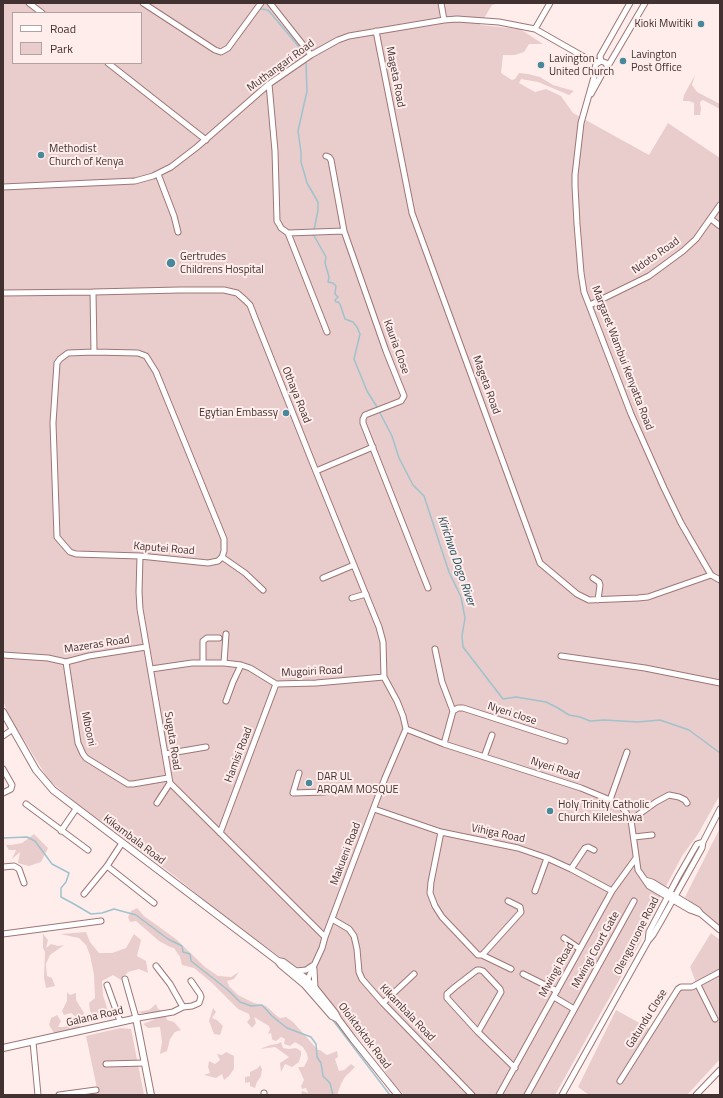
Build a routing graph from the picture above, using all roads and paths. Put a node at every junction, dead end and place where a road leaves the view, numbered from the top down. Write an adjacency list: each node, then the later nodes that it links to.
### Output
1 (29, 3): 9 (street)
2 (143, 3): 3 (street)
3 (261, 3)
4 (270, 3): 13 (street)
5 (441, 3): 10 (street)
6 (550, 3): 11 (street)
7 (630, 3): 15 (street, Margaret Wambui Kenyatta Road)
8 (645, 3): 16 (street)
9 (41, 12)
10 (444, 20): 11 (street, Muthangari Road); 12 (street, Muthangari Road)
11 (536, 29): 15 (street, Muthangari Road)
12 (376, 31): 13 (street, Muthangari Road); 48 (street, Mageta Road)
13 (311, 55): 18 (street, Muthangari Road)
14 (109, 64): 20 (street)
15 (598, 65): 16 (street); 17 (street); 19 (street, Margaret Wambui Kenyatta Road)
16 (608, 66): 17 (street)
17 (602, 74): 19 (street, Margaret Wambui Kenyatta Road)
18 (269, 84): 20 (street, Muthangari Road); 29 (street)
19 (589, 99): 32 (street, Margaret Wambui Kenyatta Road)
20 (206, 140): 22 (street, Muthangari Road)
21 (326, 156): 27 (street, Kauria Close)
22 (158, 174): 23 (street, Muthangari Road); 28 (street)
23 (3, 187)
24 (720, 205): 25 (street, Ndoto Road)
25 (711, 219): 26 (street); 32 (street, Ndoto Road)
26 (720, 226)
27 (344, 231): 29 (street); 35 (street, Kauria Close)
28 (178, 232)
29 (288, 234): 33 (street)
30 (93, 292): 31 (street, Othaya Road); 34 (street); 36 (street, Othaya Road)
31 (3, 293)
32 (590, 305): 40 (street, Margaret Wambui Kenyatta Road)
33 (327, 332)
34 (94, 352): 37 (street, Kaputei Road); 38 (street, Kaputei Road)
35 (372, 447): 36 (street); 44 (street, Kauria Close)
36 (316, 471): 39 (street, Othaya Road)
37 (140, 556): 38 (street, Kaputei Road); 51 (street, Suguta Road)
38 (222, 557): 45 (street)
39 (354, 565): 41 (street); 46 (street, Othaya Road)
40 (710, 575): 43 (street); 48 (street, Mageta Road)
41 (323, 578)
42 (593, 578): 48 (street)
43 (720, 580)
44 (428, 588)
45 (263, 590)
46 (366, 594): 47 (street); 60 (street, Othaya Road)
47 (352, 598)
48 (598, 600)
49 (226, 634): 57 (street)
50 (219, 638): 56 (street)
51 (146, 647): 55 (street, Mazeras Road); 59 (street, Suguta Road)
52 (435, 649): 64 (street)
53 (3, 655): 55 (street, Mazeras Road)
54 (561, 656): 61 (street)
55 (66, 662): 78 (street, Mbooni)
56 (203, 663): 57 (street, Mugoiri Road); 59 (street, Mugoiri Road)
57 (224, 663): 58 (street, Mugoiri Road)
58 (241, 666): 62 (street, Mugoiri Road); 63 (street)
59 (151, 669): 74 (street, Suguta Road)
60 (384, 677): 62 (street, Mugoiri Road); 67 (street, Othaya Road)
61 (720, 683)
62 (276, 684): 91 (street, Hamisi Road)
63 (226, 701)
64 (453, 711): 70 (street, Nyeri close); 71 (street)
65 (3, 712): 66 (main road, Kikambala Road)
66 (13, 729): 69 (street); 85 (main road, Kikambala Road)
67 (406, 729): 71 (street, Nyeri Road); 86 (street, Makueni Road)
68 (492, 735): 75 (street)
69 (3, 736)
70 (565, 741)
71 (444, 744): 75 (street, Nyeri Road)
72 (206, 747): 74 (street)
73 (627, 752): 81 (street)
74 (165, 754): 78 (street, Suguta Road)
75 (484, 757): 81 (street, Nyeri Road)
76 (3, 769): 80 (street)
77 (299, 773): 79 (street)
78 (169, 781): 82 (street); 91 (street, Suguta Road)
79 (324, 792)
80 (3, 793)
81 (610, 800): 88 (street, Nyeri Road)
82 (157, 803)
83 (687, 803): 88 (street)
84 (26, 804): 89 (street)
85 (76, 809): 89 (street); 95 (main road, Kikambala Road)
86 (374, 809): 90 (street, Vihiga Road); 112 (street, Makueni Road)
87 (720, 809): 94 (street, Olenguruone Road)
88 (631, 820): 93 (street, Nyeri Road)
89 (62, 831): 96 (street)
90 (441, 832): 98 (street, Vihiga Road); 120 (street)
91 (220, 833): 116 (street, Suguta Road)
92 (652, 835): 93 (street)
93 (634, 837): 99 (street, Nyeri Road)
94 (703, 842): 107 (street, Olenguruone Road); 108 (street)
95 (122, 843): 100 (street); 121 (main road, Kikambala Road)
96 (88, 850)
97 (594, 850): 102 (street)
98 (547, 858): 102 (street, Vihiga Road); 104 (street)
99 (636, 858): 105 (street, Mwingi Road); 107 (street, Nyeri Road)
100 (107, 866): 106 (street); 111 (street)
101 (3, 867): 103 (street)
102 (571, 868): 105 (street, Vihiga Road)
103 (24, 883)
104 (535, 891)
105 (612, 891): 119 (street, Mwingi Road)
106 (84, 894)
107 (668, 895): 108 (street, Nyeri Road); 118 (street, Olenguruone Road)
108 (674, 898): 114 (street, Nyeri Road); 118 (street)
109 (508, 901): 120 (street)
110 (634, 901): 139 (street, Mwingi Court Gate)
111 (154, 903)
112 (332, 919): 116 (street, Makueni Road); 137 (street, Kikambala Road)
113 (101, 921): 115 (street)
114 (720, 930)
115 (3, 934)
116 (325, 938): 123 (street, Makueni Road)
117 (564, 938): 119 (street)
118 (648, 941): 160 (street, Olenguruone Road)
119 (580, 949): 135 (street, Mwingi Road)
120 (482, 955): 124 (street)
121 (278, 961): 125 (main road); 131 (main road)
122 (156, 966): 138 (street)
123 (314, 966): 125 (street); 131 (street); 134 (street)
124 (511, 969)
125 (296, 971): 131 (main road)
126 (720, 972): 133 (street, Gatundu Close)
127 (414, 974): 137 (street)
128 (523, 974): 135 (street)
129 (125, 979): 140 (street)
130 (191, 981): 138 (street, Galana Road)
131 (305, 982): 134 (main road, Oloiktoktok Road); 141 (main road)
132 (107, 985): 143 (street)
133 (698, 985): 142 (street); 151 (street, Gatundu Close)
134 (315, 988): 141 (main road, Oloiktoktok Road)
135 (557, 991): 136 (street, Mwingi Road)
136 (554, 997): 139 (street); 149 (street, Mwingi Road)
137 (383, 1003): 157 (street, Kikambala Road)
138 (183, 1007): 140 (street, Galana Road)
139 (574, 1008): 159 (street, Mwingi Court Gate)
140 (137, 1018): 143 (main road, Galana Road); 147 (main road)
141 (338, 1019): 156 (main road, Oloiktoktok Road)
142 (715, 1020)
143 (120, 1021): 145 (main road, Galana Road)
144 (478, 1032): 144 (street); 149 (street)
145 (33, 1042): 146 (main road, Galana Road); 153 (street)
146 (3, 1048)
147 (145, 1063): 148 (street); 155 (main road)
148 (106, 1064)
149 (515, 1068): 158 (street, Mwingi Road)
150 (720, 1070): 161 (street)
151 (620, 1080)
152 (96, 1090): 154 (street)
153 (38, 1095)
154 (59, 1095)
155 (152, 1095)
156 (398, 1095)
157 (472, 1095)
158 (499, 1095)
159 (527, 1095)
160 (562, 1095)
161 (696, 1095)

